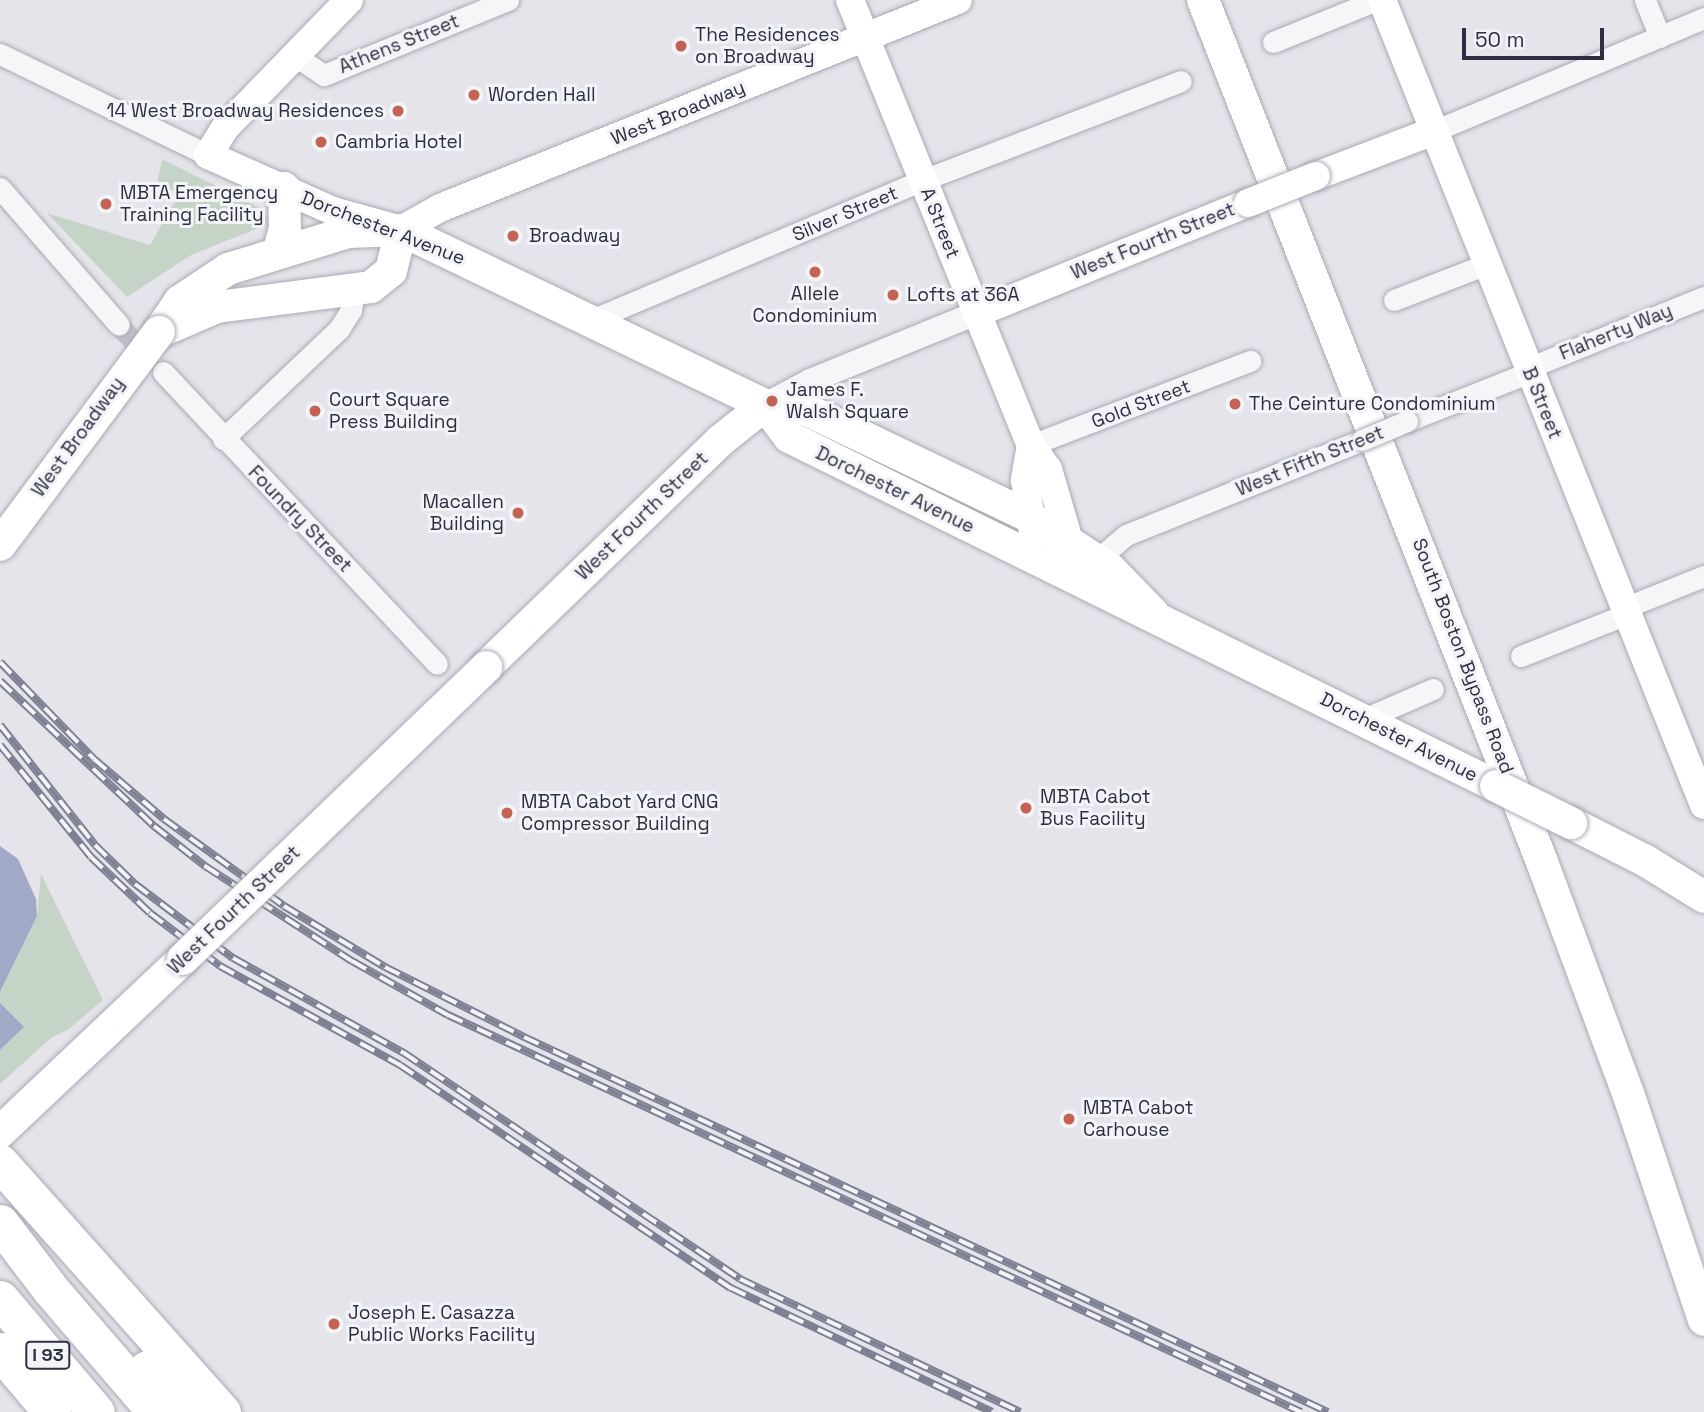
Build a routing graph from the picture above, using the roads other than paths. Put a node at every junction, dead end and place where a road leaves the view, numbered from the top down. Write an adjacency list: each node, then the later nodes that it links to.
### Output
1 (349, 0): 13 (main road)
2 (508, 0): 13 (street, Athens Street)
3 (850, 0): 9 (main road, A Street)
4 (958, 0): 9 (main road, West Broadway)
5 (1203, 0): 56 (main road, South Boston Bypass Road)
6 (1380, 0): 11 (street); 15 (main road, B Street)
7 (1644, 0): 10 (street)
8 (1704, 18): 10 (street)
9 (865, 37): 17 (main road, A Street); 20 (main road, West Broadway)
10 (1660, 37): 15 (street)
11 (1273, 42)
12 (0, 54): 16 (street, Dorchester Avenue)
13 (294, 55): 16 (main road)
14 (1181, 81): 17 (street, Silver Street)
15 (1434, 131): 22 (main road, B Street); 26 (main road, West Fourth Street, bridge)
16 (208, 155): 19 (main road, Dorchester Avenue)
17 (923, 180): 26 (main road, A Street); 27 (street, Silver Street)
18 (0, 188): 28 (street)
19 (284, 188): 20 (main road, Dorchester Avenue); 21 (main road)
20 (401, 230): 21 (main road, West Broadway); 23 (main road); 27 (main road, Dorchester Avenue)
21 (278, 253): 29 (main road, West Broadway)
22 (1487, 264): 25 (street); 31 (main road, B Street)
23 (354, 291): 29 (main road); 34 (street)
24 (1704, 297): 31 (street, Flaherty Way)
25 (1394, 300)
26 (977, 313): 33 (street, West Fourth Street); 35 (main road, A Street)
27 (589, 321): 33 (main road, Dorchester Avenue)
28 (119, 325)
29 (159, 332): 38 (main road, West Broadway, bridge)
30 (1250, 361): 35 (street, Gold Street)
31 (1529, 370): 39 (street, West Fifth Street, bridge); 42 (main road, B Street)
32 (163, 372): 34 (street, Foundry Street)
33 (765, 405): 36 (main road, Dorchester Avenue); 40 (main road, Dorchester Avenue); 52 (main road, West Fourth Street, bridge)
34 (223, 439): 45 (street, Foundry Street)
35 (1031, 446): 36 (main road); 37 (main road, A Street)
36 (1028, 516): 37 (main road, Dorchester Avenue); 40 (main road)
37 (1069, 541): 39 (main road, Dorchester Avenue)
38 (0, 545)
39 (1097, 560): 43 (main road, Dorchester Avenue)
40 (1053, 569): 43 (main road, Dorchester Avenue)
41 (1704, 576): 42 (street)
42 (1625, 611): 44 (street); 48 (main road, B Street)
43 (1153, 613): 47 (main road, Dorchester Avenue)
44 (1521, 656)
45 (437, 664)
46 (1433, 689): 47 (street)
47 (1364, 719): 49 (main road, Dorchester Avenue, bridge)
48 (1704, 805)
49 (1646, 861): 50 (main road, Dorchester Avenue); 51 (main road, Dorchester Avenue)
50 (1704, 873)
51 (1704, 897)
52 (0, 1132)
53 (0, 1163): 64 (highway)
54 (10, 1235): 62 (highway); 63 (highway)
55 (3, 1320): 59 (highway); 60 (main road); 61 (highway, I 93)
56 (1704, 1320)
57 (0, 1388): 58 (highway)
58 (22, 1412)
59 (52, 1412)
60 (88, 1412)
61 (96, 1412)
62 (156, 1412)
63 (187, 1412)
64 (222, 1412)

